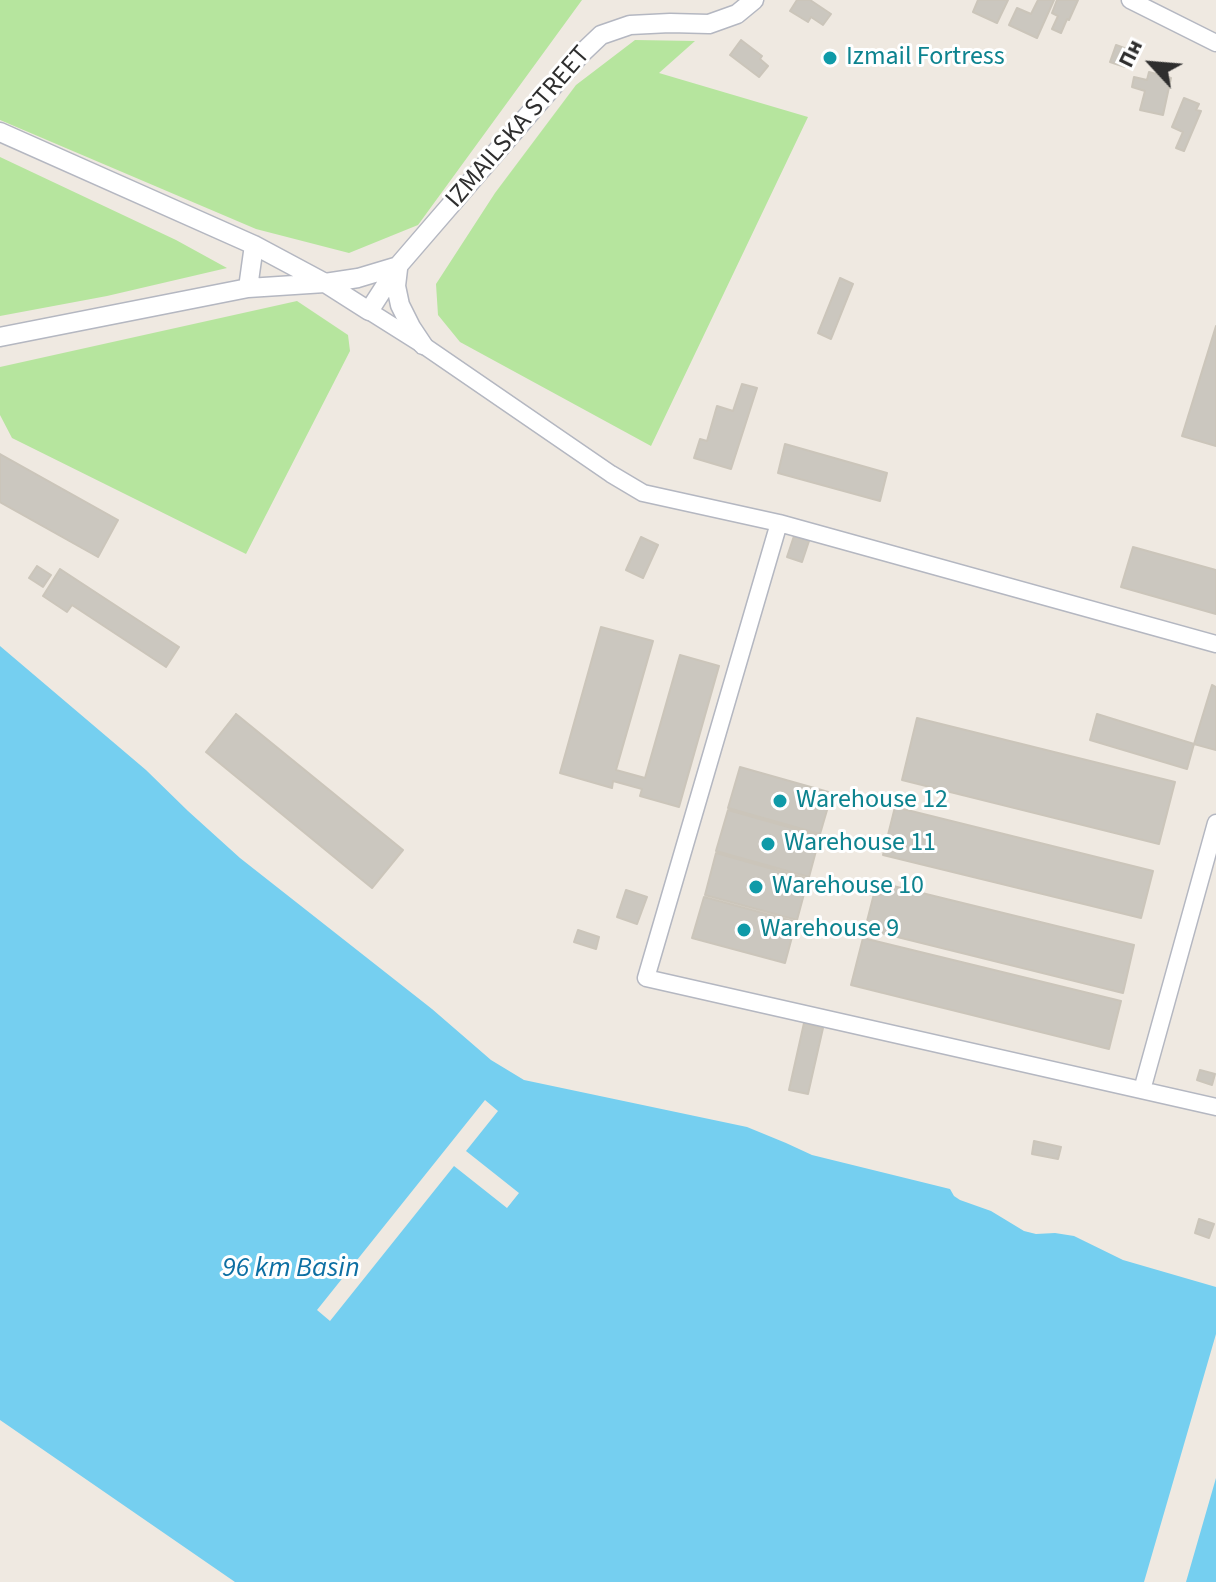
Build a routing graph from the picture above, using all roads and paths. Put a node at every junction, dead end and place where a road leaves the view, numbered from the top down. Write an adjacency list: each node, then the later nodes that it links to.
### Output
1 (754, 0): 6 (street, IZMAILSKA STREET)
2 (1131, 0): 3 (street)
3 (1216, 43)
4 (0, 132): 5 (street)
5 (254, 245): 7 (street); 8 (street)
6 (398, 266): 7 (street); 9 (street, IZMAILSKA STREET); 11 (street)
7 (325, 283): 8 (street); 9 (street)
8 (248, 288): 10 (street)
9 (369, 311): 11 (street)
10 (0, 337)
11 (423, 345): 12 (street)
12 (779, 523): 13 (street); 15 (street)
13 (1216, 644)
14 (1216, 823): 15 (street)
15 (1142, 1090): 16 (street)
16 (1216, 1107)

